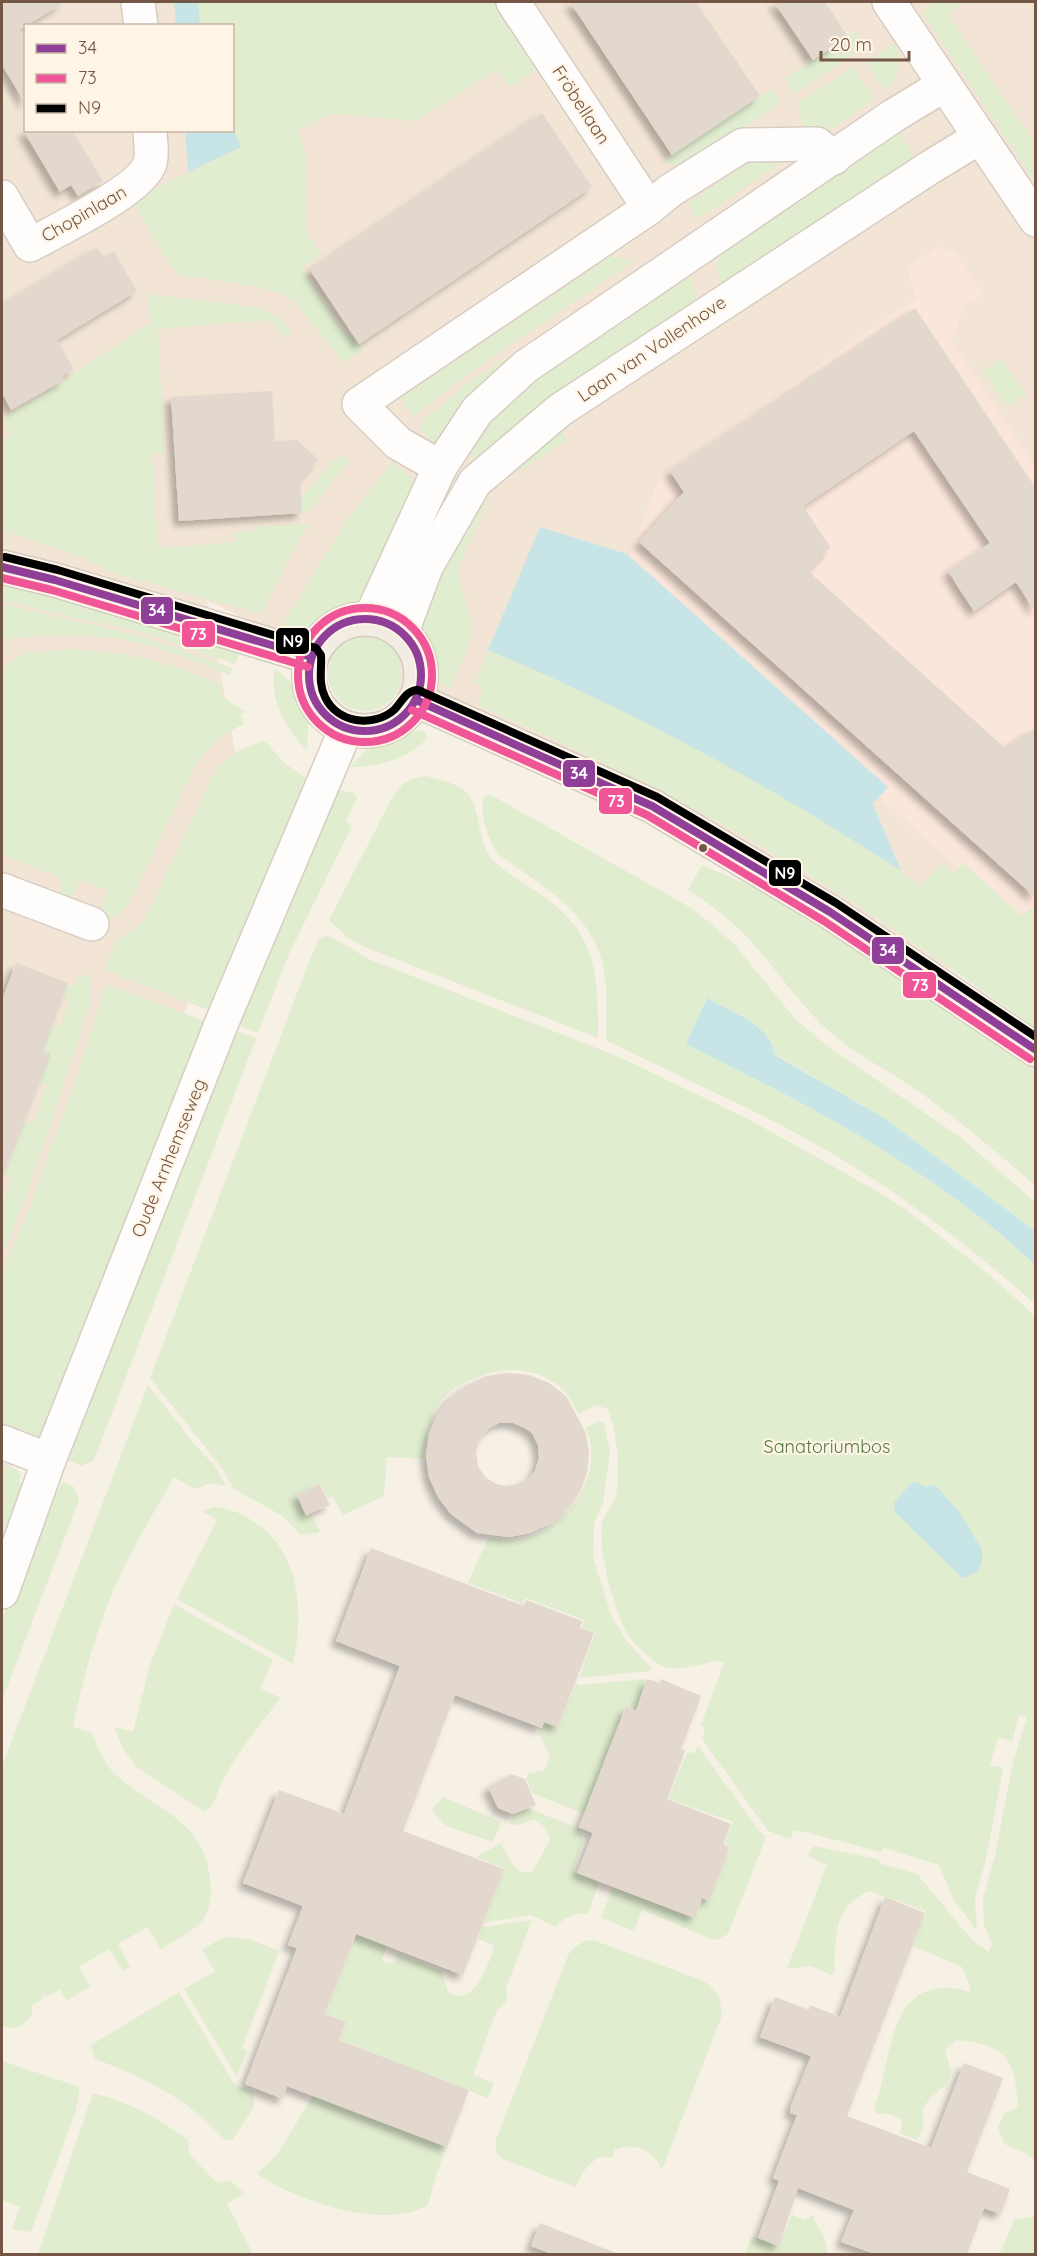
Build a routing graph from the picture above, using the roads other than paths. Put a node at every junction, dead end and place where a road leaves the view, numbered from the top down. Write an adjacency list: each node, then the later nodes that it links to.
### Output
1 (138, 2): 4 (street)
2 (513, 2): 10 (street, Fröbellaan)
3 (889, 2): 5 (street)
4 (141, 24)
5 (944, 85): 7 (street); 8 (street)
6 (150, 132): 9 (street, Chopinlaan)
7 (980, 137): 11 (street); 15 (street, Laan van Vollenhove)
8 (834, 158): 10 (street); 12 (street)
9 (2, 197)
10 (649, 208): 12 (street)
11 (1035, 220)
12 (440, 467): 14 (street)
13 (2, 567): 16 (main road)
14 (370, 619): 15 (main road); 16 (main road)
15 (402, 633): 17 (main road)
16 (312, 657): 18 (main road)
17 (416, 700): 18 (main road); 21 (main road)
18 (346, 729): 23 (street, Oude Arnhemseweg)
19 (2, 890): 20 (street)
20 (92, 924)
21 (1035, 1050)
22 (2, 1442): 23 (street)
23 (49, 1460): 24 (street, Oude Arnhemseweg)
24 (2, 1592)

